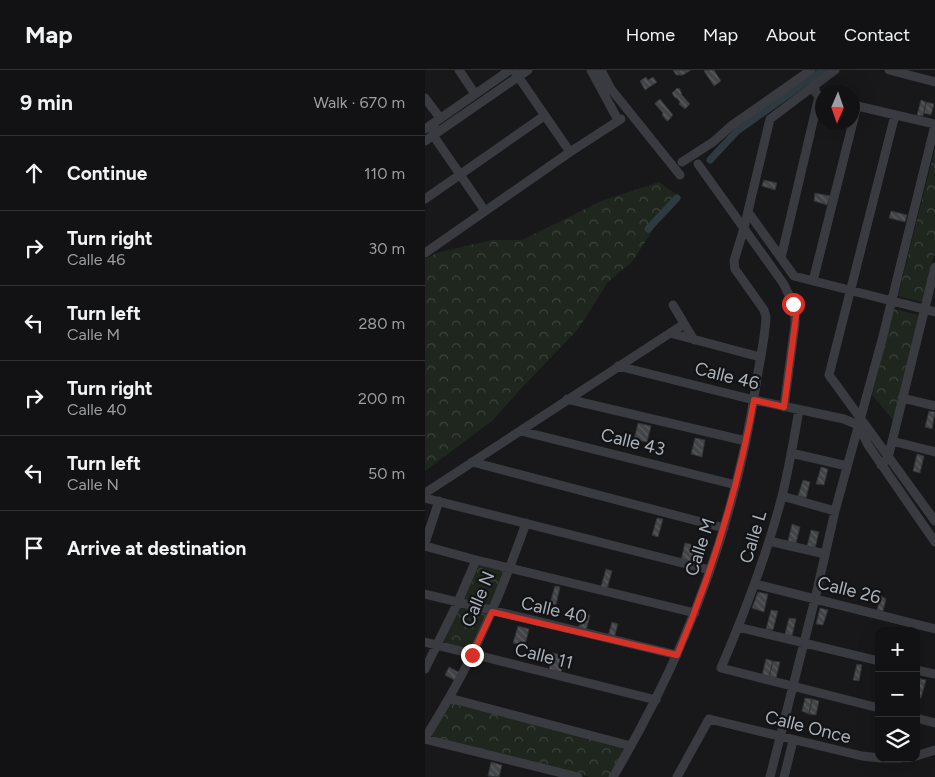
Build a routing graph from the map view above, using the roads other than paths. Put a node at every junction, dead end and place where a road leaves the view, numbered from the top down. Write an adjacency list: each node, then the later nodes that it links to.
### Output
1 (459, 70): 13 (street)
2 (528, 70): 9 (street)
3 (591, 70): 28 (street)
4 (601, 70): 31 (street)
5 (811, 70): 18 (street)
6 (835, 70): 11 (street)
7 (889, 70): 8 (street)
8 (902, 71): 10 (street)
9 (514, 72): 13 (street); 20 (street); 26 (street)
10 (935, 82)
11 (814, 85): 12 (street); 14 (street)
12 (815, 89)
13 (475, 94): 22 (street)
14 (802, 94): 15 (street); 18 (street)
15 (815, 96)
16 (425, 98): 22 (street)
17 (860, 106): 19 (street)
18 (770, 109): 29 (street); 35 (street)
19 (895, 115): 23 (street); 45 (street)
20 (544, 116): 28 (street); 32 (street)
21 (815, 120): 37 (street)
22 (437, 121): 24 (street); 26 (street)
23 (935, 125): 46 (street)
24 (425, 129)
25 (849, 130): 43 (street)
26 (429, 135): 27 (street); 32 (street)
27 (425, 141)
28 (570, 152): 34 (street)
29 (682, 162)
30 (698, 164): 36 (street)
31 (680, 174)
32 (459, 175): 33 (street); 34 (street)
33 (425, 199)
34 (485, 212): 39 (street)
35 (748, 212): 36 (street); 38 (street)
36 (744, 228): 44 (street); 53 (street, Calle M)
37 (785, 238): 38 (street); 40 (street)
38 (771, 244): 40 (street)
39 (425, 253)
40 (781, 258): 42 (street)
41 (935, 267): 48 (street)
42 (794, 276): 43 (street); 44 (street)
43 (813, 281): 45 (street)
44 (783, 283): 59 (street)
45 (851, 291): 46 (street); 61 (street)
46 (891, 301): 48 (street); 61 (street)
47 (673, 305): 50 (street)
48 (925, 309): 49 (street); 55 (street)
49 (935, 312)
50 (684, 324): 51 (street); 52 (street)
51 (670, 333): 52 (street); 54 (street)
52 (694, 340): 53 (street)
53 (760, 357): 57 (street, Calle M)
54 (618, 366): 56 (street); 57 (street, Calle 46)
55 (902, 398): 58 (street); 64 (street)
56 (567, 399): 62 (street); 63 (street)
57 (754, 400): 59 (street, Calle 46); 63 (street, Calle M)
58 (935, 406)
59 (784, 407): 60 (street, Calle 46)
60 (799, 410): 61 (street, Calle 46); 66 (street, Calle L)
61 (859, 422): 68 (street); 69 (street)
62 (521, 430): 67 (street); 70 (street, Calle 43)
63 (747, 441): 70 (street, Calle M)
64 (892, 441): 65 (street); 68 (street)
65 (935, 452)
66 (791, 453): 69 (street); 72 (street, Calle L)
67 (472, 462): 71 (street); 78 (street)
68 (885, 462): 76 (street); 80 (street)
69 (847, 466): 75 (street)
70 (737, 485): 78 (street, Calle M)
71 (425, 493)
72 (782, 496): 75 (street); 79 (street, Calle L)
73 (425, 498): 74 (street)
74 (439, 501): 77 (street); 81 (street)
75 (835, 511): 82 (street)
76 (935, 521)
77 (526, 523): 84 (street, Calle N); 85 (street)
78 (724, 528): 85 (street, Calle M)
79 (769, 541): 82 (street); 86 (street, Calle L)
80 (935, 542)
81 (425, 544): 83 (street)
82 (825, 554): 88 (street)
83 (475, 560): 84 (street); 89 (street)
84 (509, 568): 90 (street, Calle N); 91 (street)
85 (710, 570): 91 (street, Calle M)
86 (755, 584): 88 (street, Calle 26); 92 (street, Calle L)
87 (425, 594): 89 (street, Calle 40)
88 (815, 598): 93 (street, Calle 26); 95 (street)
89 (458, 602): 90 (street, Calle 40); 96 (street)
90 (492, 612): 97 (street, Calle N); 98 (street, Calle 40)
91 (695, 613): 98 (street, Calle M)
92 (738, 627): 95 (street); 103 (street, Calle L)
93 (935, 629)
94 (425, 642): 96 (street, Calle 11)
95 (804, 642): 99 (street); 103 (street)
96 (438, 645): 97 (street, Calle 11); 100 (street)
97 (472, 655): 104 (street, Calle N); 105 (street, Calle 11)
98 (677, 655): 105 (street, Calle M)
99 (875, 659)
100 (425, 669)
101 (920, 671): 102 (street)
102 (935, 674)
103 (793, 686): 106 (street); 109 (street)
104 (449, 698): 110 (street, Calle N); 112 (street)
105 (656, 700): 112 (street, Calle M)
106 (875, 707)
107 (920, 719): 108 (street)
108 (935, 723)
109 (780, 736): 111 (street, Calle Once); 118 (street, Calle Once); 119 (street)
110 (425, 738): 116 (street)
111 (793, 740): 115 (street, Calle Once); 120 (street)
112 (631, 746): 117 (street, Calle M)
113 (935, 750): 114 (street)
114 (920, 755)
115 (875, 757)
116 (578, 777)
117 (613, 777)
118 (677, 777)
119 (770, 777)
120 (784, 777)

